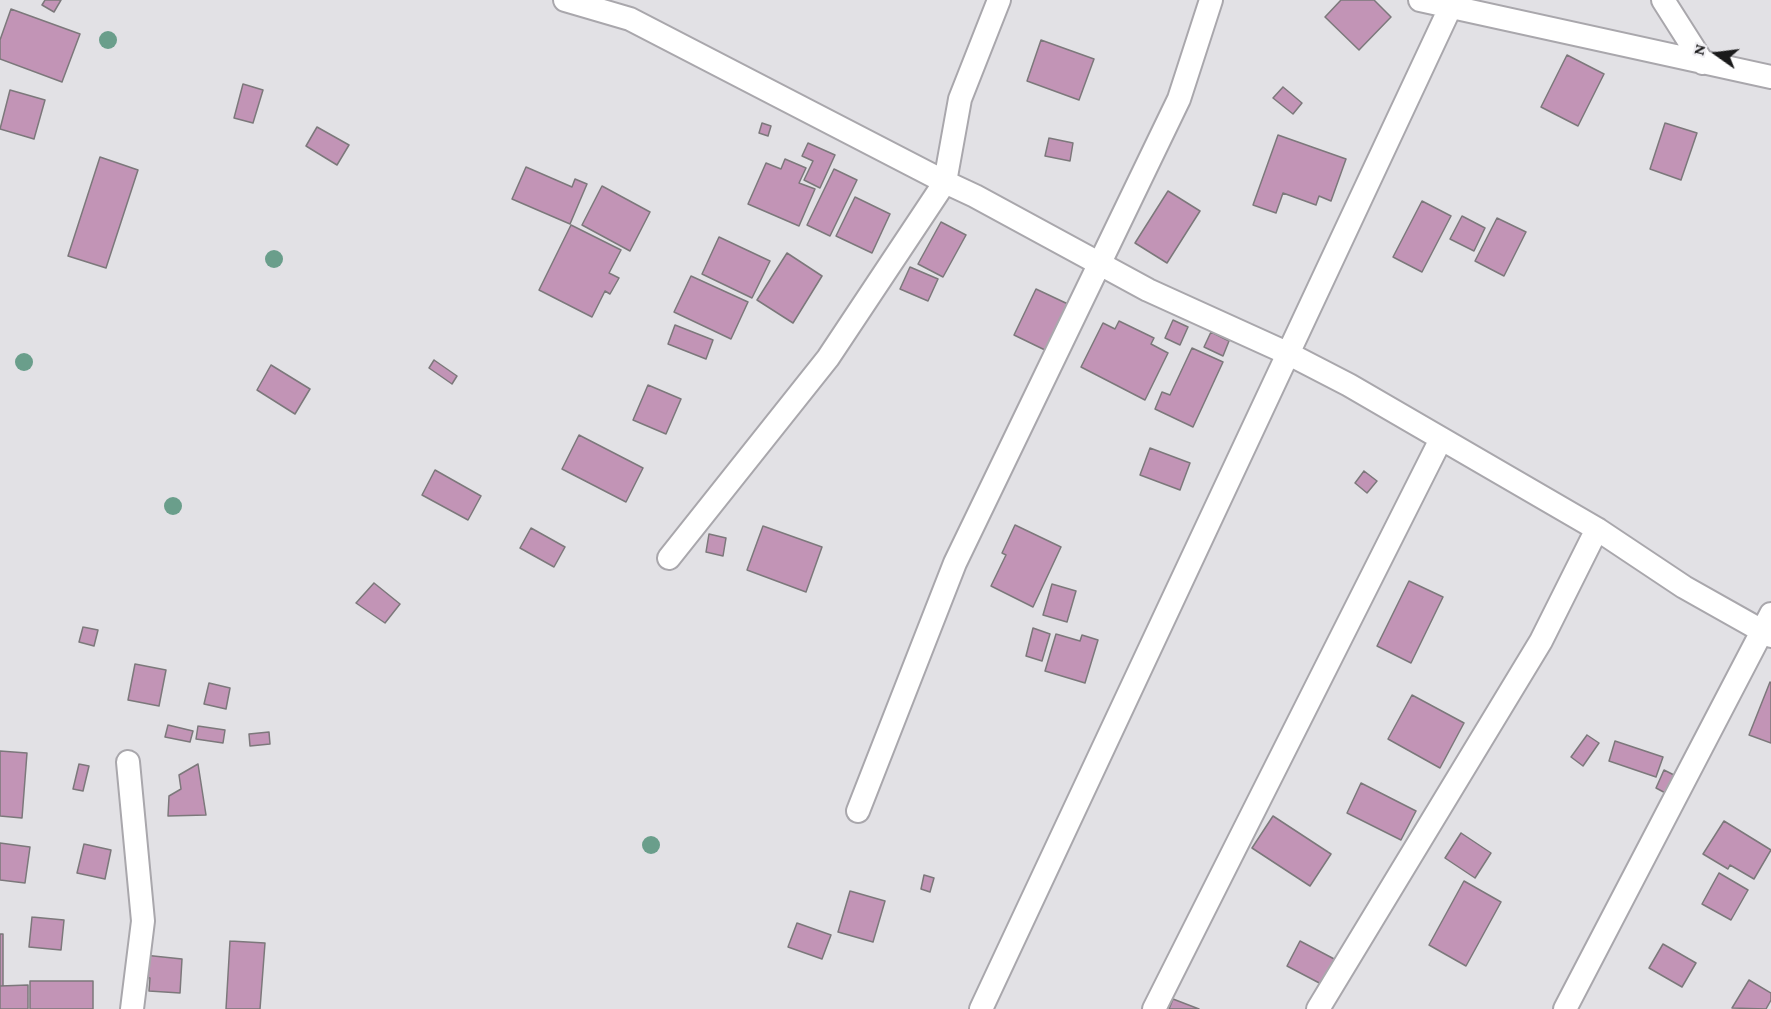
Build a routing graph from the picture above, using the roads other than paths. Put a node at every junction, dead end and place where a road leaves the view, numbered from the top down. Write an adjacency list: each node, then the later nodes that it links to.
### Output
1 (565, 0): 7 (street)
2 (999, 0): 10 (street)
3 (1211, 0): 11 (street)
4 (1420, 0): 6 (street)
5 (1663, 0): 8 (street)
6 (1450, 8): 8 (street); 12 (street)
7 (627, 10): 10 (street)
8 (1703, 63): 9 (street)
9 (1771, 77)
10 (945, 182): 11 (street); 15 (street)
11 (1100, 263): 12 (street); 18 (street)
12 (1289, 354): 13 (street); 20 (street)
13 (1442, 439): 14 (street); 21 (street)
14 (1598, 529): 16 (street); 22 (street)
15 (669, 558)
16 (1768, 627): 23 (street)
17 (128, 762): 19 (street)
18 (858, 811)
19 (132, 1009)
20 (981, 1009)
21 (1154, 1009)
22 (1318, 1009)
23 (1565, 1009)

